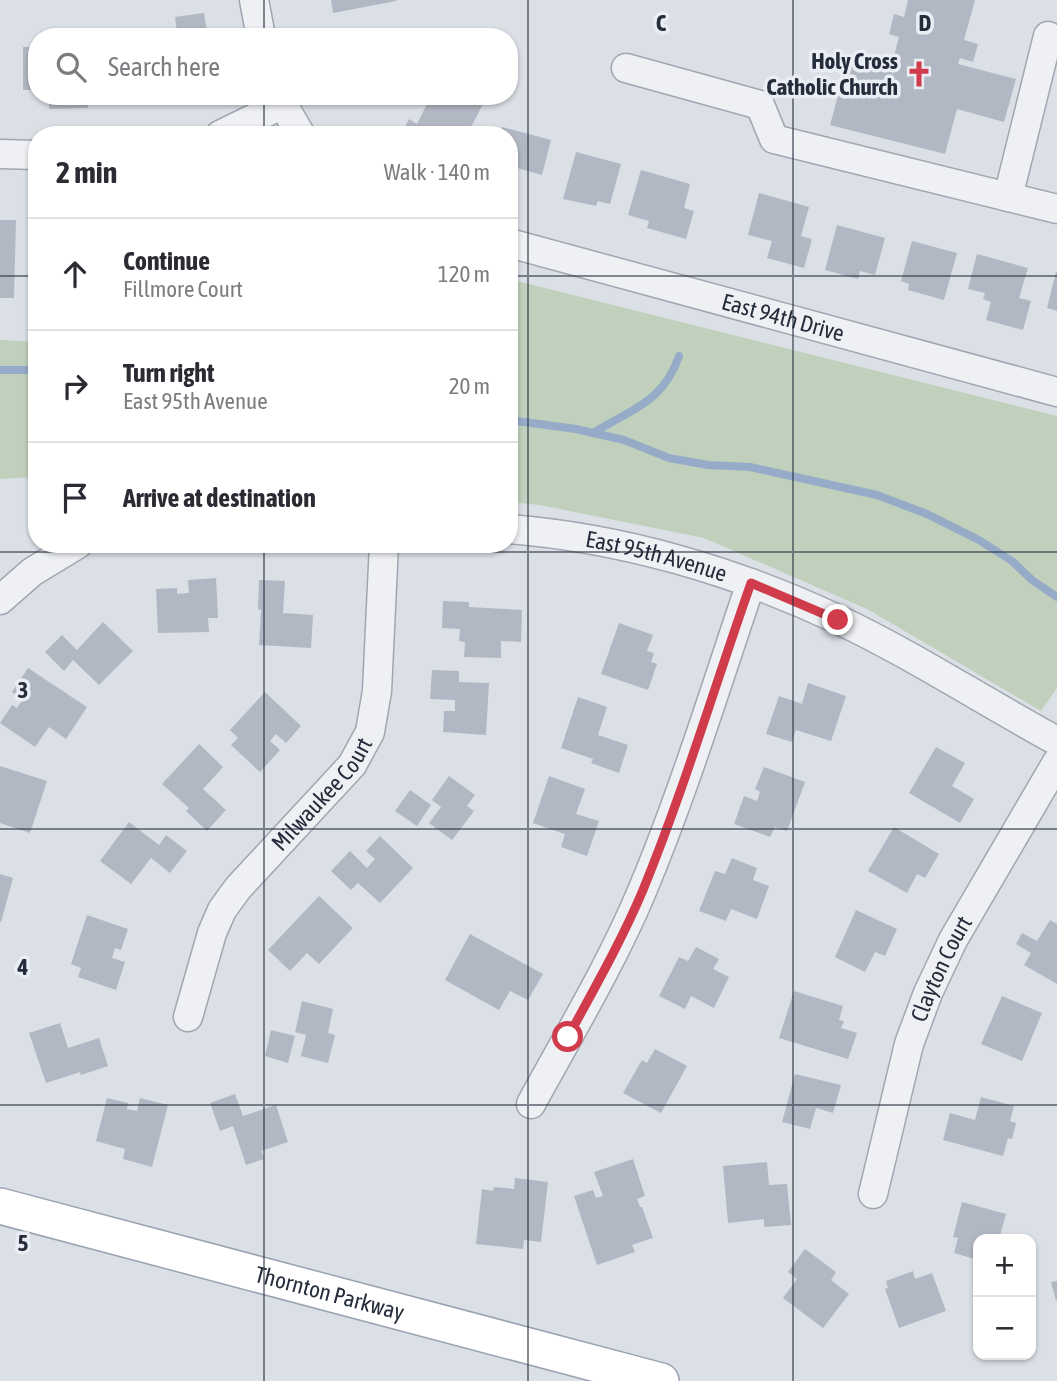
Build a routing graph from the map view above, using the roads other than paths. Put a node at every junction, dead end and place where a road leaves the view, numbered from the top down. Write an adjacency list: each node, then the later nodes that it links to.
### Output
1 (254, 0): 2 (street)
2 (259, 28)
3 (1048, 36): 11 (street)
4 (626, 68): 11 (street)
5 (271, 105): 7 (street)
6 (283, 105): 8 (street)
7 (235, 126)
8 (296, 126)
9 (0, 154): 10 (street)
10 (28, 155)
11 (1008, 197): 12 (street)
12 (1057, 209)
13 (518, 245): 14 (street, East 94th Drive)
14 (1057, 392)
15 (518, 530): 18 (street, East 95th Avenue)
16 (63, 553): 19 (street)
17 (384, 553): 22 (street, Milwaukee Court)
18 (751, 583): 20 (street, East 95th Avenue); 23 (street)
19 (0, 600)
20 (1057, 741)
21 (1057, 762): 24 (street, Clayton Court)
22 (188, 1017)
23 (530, 1104)
24 (873, 1194)
25 (0, 1206): 26 (main road, Thornton Parkway)
26 (661, 1381)

